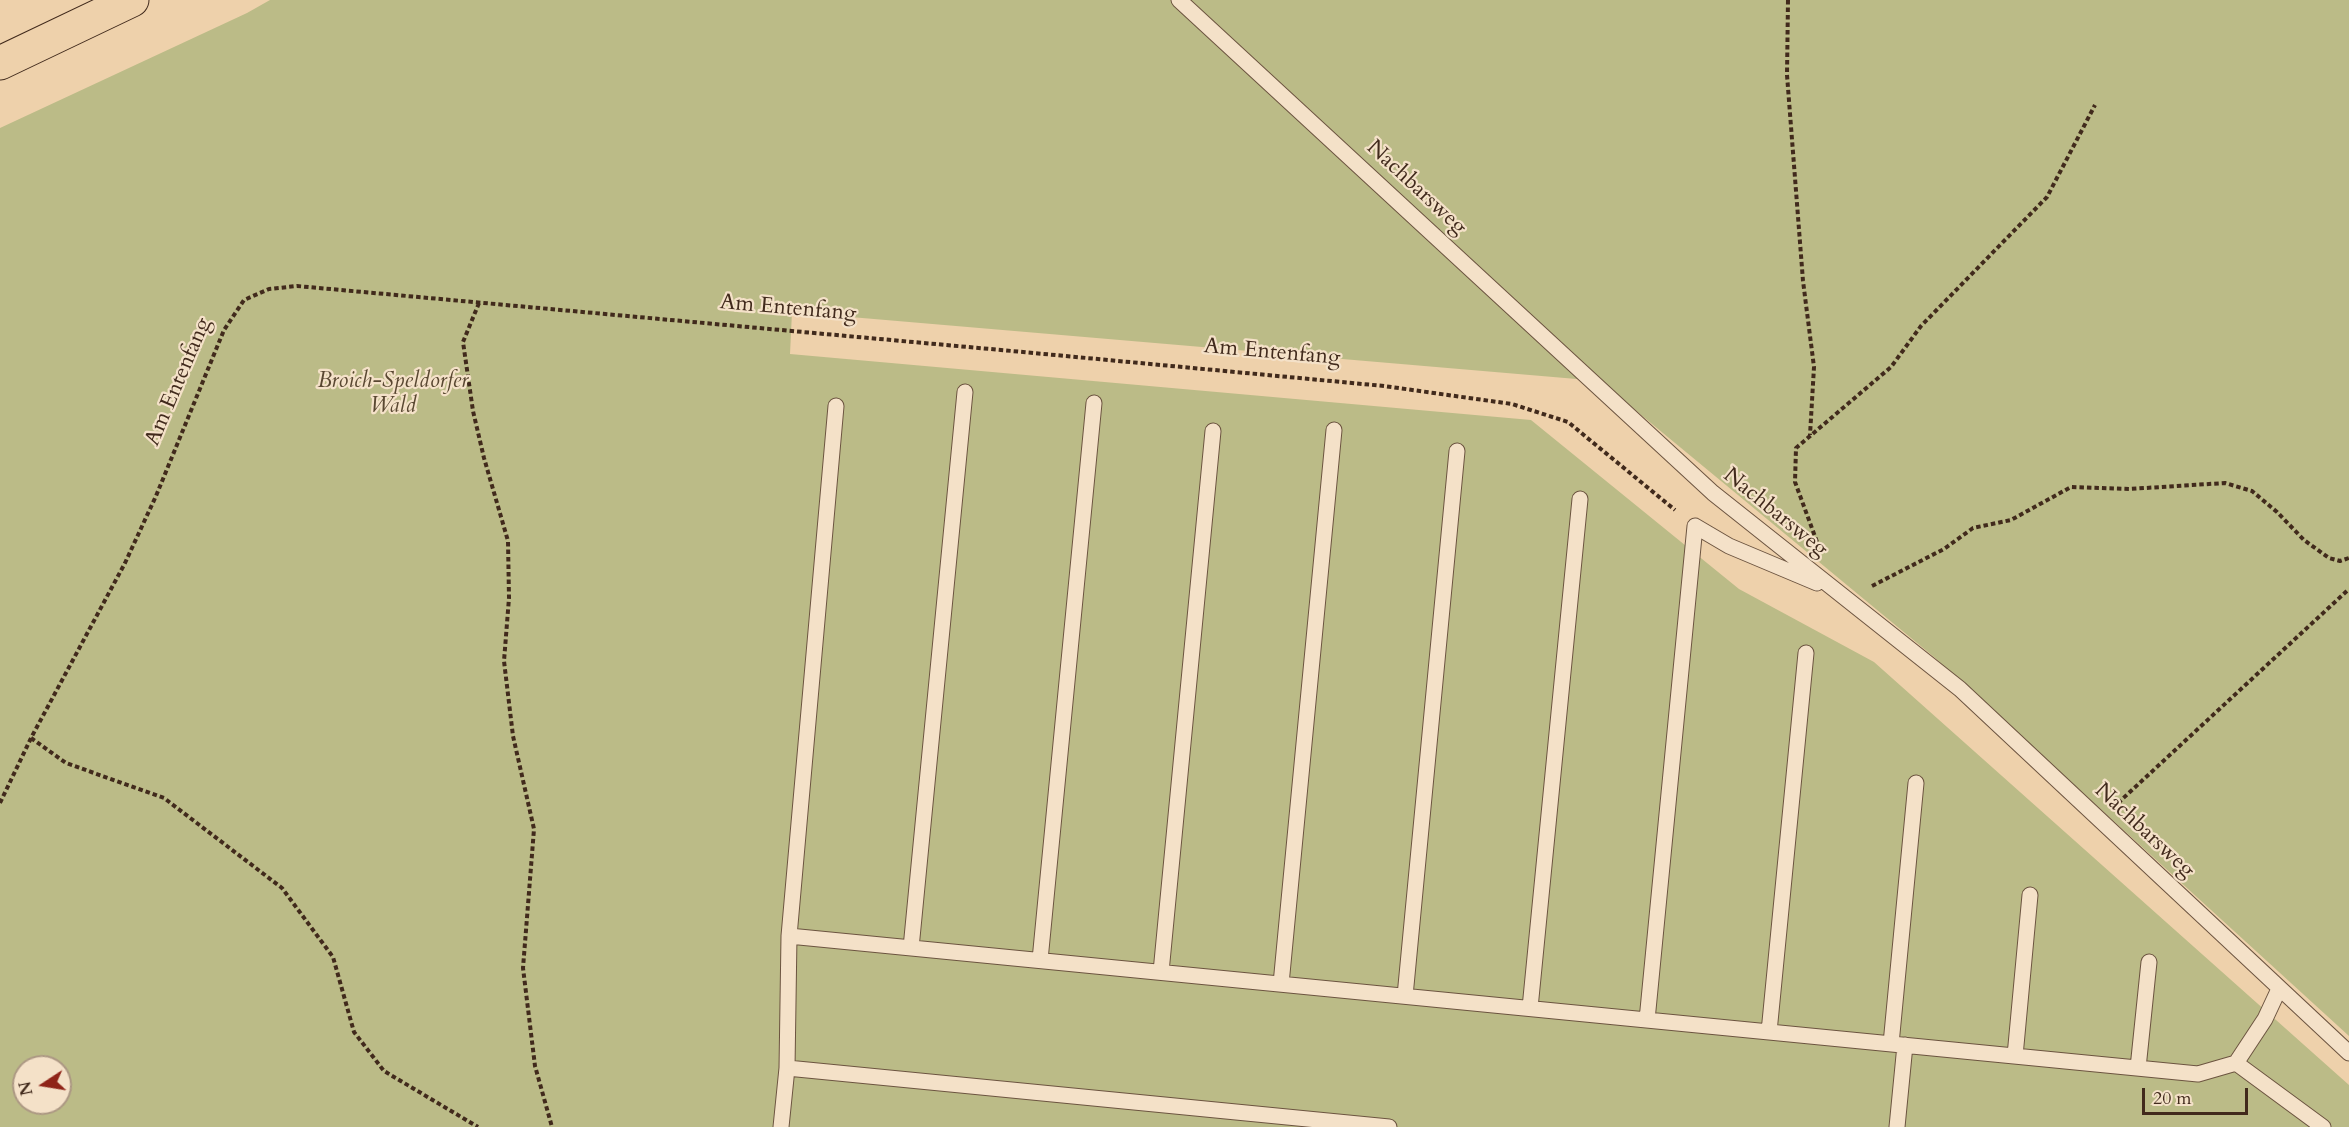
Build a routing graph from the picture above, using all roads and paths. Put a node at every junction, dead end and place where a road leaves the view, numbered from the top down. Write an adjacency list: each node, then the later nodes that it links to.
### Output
1 (132, 0): 4 (highway)
2 (1179, 0): 18 (lane, Nachbarsweg)
3 (1788, 0): 12 (path)
4 (0, 63)
5 (2096, 105): 12 (path)
6 (479, 303): 15 (path, Am Entenfang); 20 (path, Am Entenfang); 43 (path)
7 (965, 392): 26 (lane)
8 (1094, 403): 27 (lane)
9 (836, 406): 25 (lane)
10 (1334, 430): 30 (lane)
11 (1213, 431): 29 (lane)
12 (1809, 435): 18 (path)
13 (1457, 451): 32 (lane)
14 (1580, 499): 33 (lane)
15 (1695, 526): 18 (lane); 34 (lane)
16 (2349, 558): 18 (path)
17 (2349, 589): 23 (path)
18 (1834, 590): 23 (lane, Nachbarsweg)
19 (1806, 653): 35 (lane)
20 (31, 738): 22 (path, Am Entenfang); 42 (path)
21 (1916, 783): 36 (lane)
22 (0, 802)
23 (2099, 820): 31 (lane, Nachbarsweg)
24 (2030, 895): 38 (lane)
25 (789, 936): 26 (lane); 40 (lane)
26 (911, 948): 27 (lane)
27 (1040, 960): 29 (lane)
28 (2149, 962): 41 (lane)
29 (1161, 972): 30 (lane)
30 (1281, 984): 32 (lane)
31 (2278, 989): 37 (lane, Nachbarsweg); 39 (lane)
32 (1405, 996): 33 (lane)
33 (1530, 1008): 34 (lane)
34 (1647, 1020): 35 (lane)
35 (1769, 1032): 36 (lane)
36 (1898, 1044): 38 (lane); 46 (lane)
37 (2349, 1053)
38 (2015, 1056): 41 (lane)
39 (2236, 1063): 41 (lane); 47 (lane)
40 (787, 1068): 44 (lane); 45 (lane)
41 (2138, 1068)
42 (478, 1127)
43 (552, 1127)
44 (781, 1127)
45 (1389, 1127)
46 (1897, 1127)
47 (2323, 1127)

